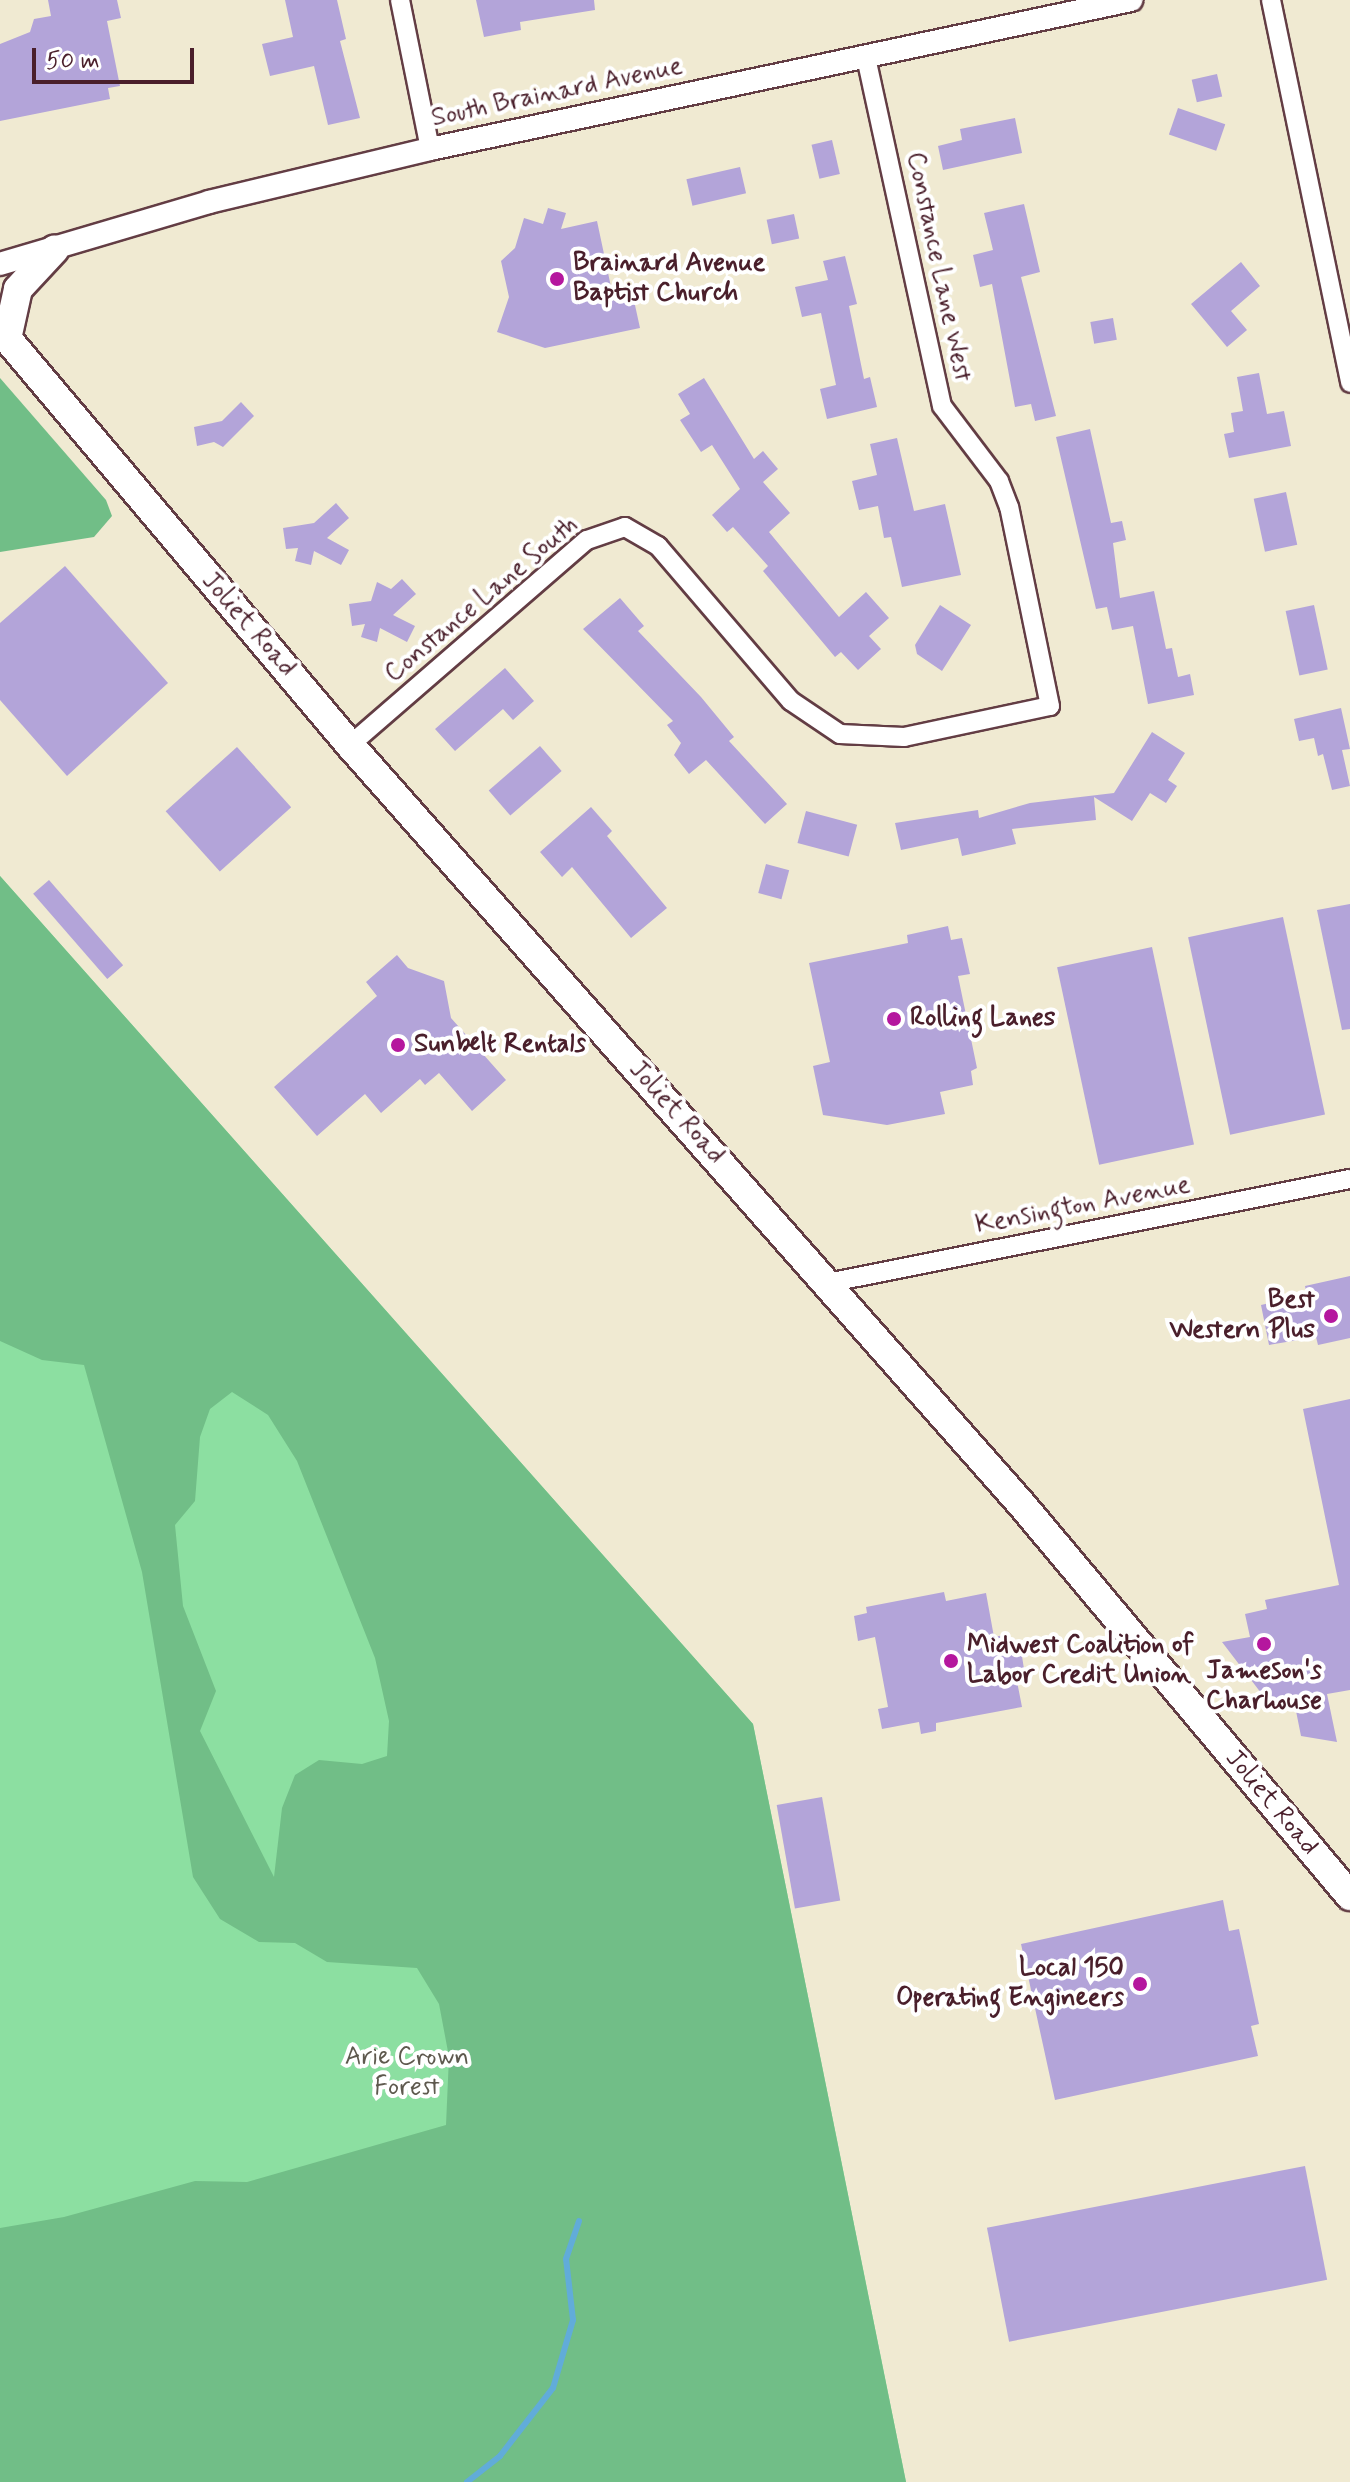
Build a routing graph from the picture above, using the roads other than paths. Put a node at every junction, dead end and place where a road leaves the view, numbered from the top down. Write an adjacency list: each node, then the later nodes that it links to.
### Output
1 (400, 0): 6 (street)
2 (1131, 0): 4 (street, South Brainard Avenue)
3 (1271, 0): 10 (street)
4 (1070, 6): 5 (street, South Brainard Avenue)
5 (866, 56): 6 (street, South Brainard Avenue); 11 (street, Constance Lane West)
6 (430, 149): 7 (street, South Brainard Avenue)
7 (55, 249): 8 (street, South Brainard Avenue); 9 (main road)
8 (0, 264)
9 (4, 334): 12 (main road, Joliet Road)
10 (1350, 383)
11 (1050, 706): 12 (street, Constance Lane South)
12 (350, 745): 14 (main road, Joliet Road)
13 (1350, 1179): 14 (street, Kensington Avenue)
14 (827, 1283): 15 (main road, Joliet Road)
15 (1350, 1896)

